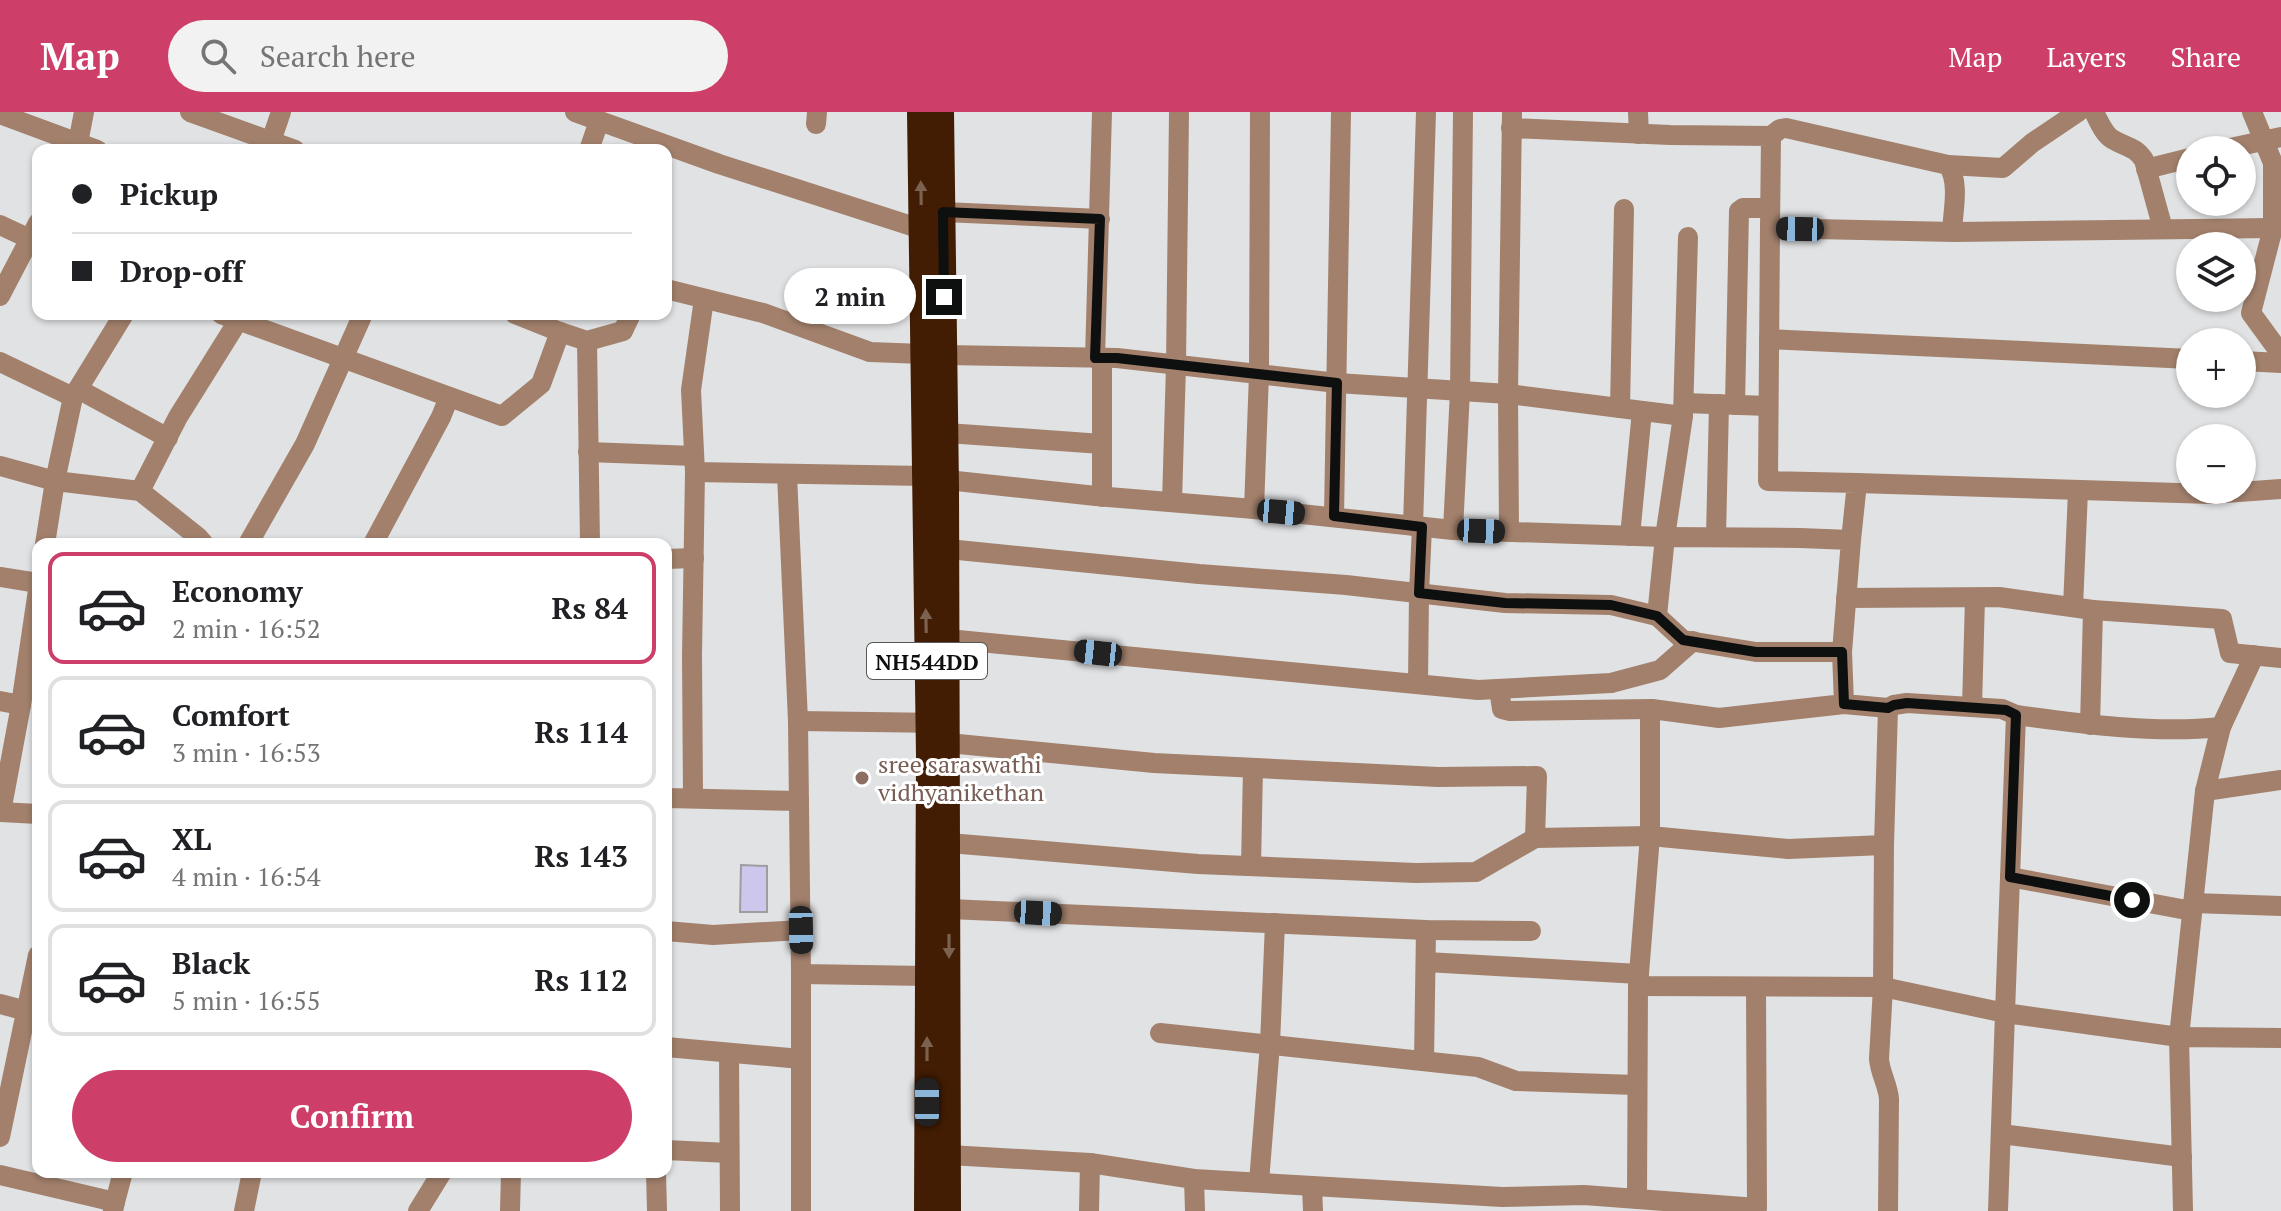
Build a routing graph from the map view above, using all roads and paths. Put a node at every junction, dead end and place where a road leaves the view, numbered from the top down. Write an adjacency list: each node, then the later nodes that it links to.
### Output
1 (84, 112): 24 (street)
2 (190, 112): 25 (street)
3 (281, 112): 26 (street)
4 (575, 112): 19 (street)
5 (919, 112): 39 (highway, NH544DD, one-way to 5)
6 (942, 112): 34 (highway, NH544DD)
7 (1102, 112): 36 (street)
8 (1179, 112): 66 (street)
9 (1260, 112): 67 (street)
10 (1341, 112): 68 (street)
11 (1426, 112): 69 (street)
12 (1463, 112): 70 (street)
13 (1638, 112): 21 (street)
14 (2078, 112): 31 (street)
15 (2094, 112): 32 (street)
16 (2252, 112): 22 (street)
17 (0, 114): 23 (street)
18 (1511, 120): 21 (street); 72 (street)
19 (599, 121): 27 (street); 28 (street)
20 (1775, 126): 21 (street); 31 (street); 35 (street)
21 (1639, 134)
22 (2272, 138): 38 (street)
23 (73, 144)
24 (83, 144)
25 (265, 144)
26 (271, 144)
27 (591, 144)
28 (663, 144)
29 (672, 147): 39 (street)
30 (2176, 162): 32 (street)
31 (1948, 165): 42 (street)
32 (2146, 169): 40 (street)
33 (1624, 209): 76 (street)
34 (943, 212): 36 (street); 58 (highway, NH544DD)
35 (1770, 218): 42 (street); 56 (street); 74 (street)
36 (1100, 219): 61 (street)
37 (0, 225): 41 (street)
38 (2273, 228): 40 (street); 54 (street)
39 (921, 229): 58 (highway, NH544DD)
40 (2163, 229): 42 (street)
41 (32, 231)
42 (1952, 231)
43 (32, 235): 46 (street)
44 (1688, 237): 77 (street)
45 (672, 291): 47 (street)
46 (0, 296)
47 (704, 299): 58 (street); 83 (street)
48 (120, 320): 71 (street)
49 (231, 320): 80 (street)
50 (241, 320): 60 (street)
51 (360, 320): 60 (street)
52 (530, 320): 55 (street)
53 (628, 320): 57 (street)
54 (2274, 328): 59 (street)
55 (560, 332): 57 (street); 73 (street)
56 (1769, 339): 62 (street); 75 (street)
57 (587, 341): 82 (street)
58 (934, 354): 61 (street); 79 (highway, NH544DD); 86 (highway, NH544DD)
59 (2281, 354)
60 (344, 358): 73 (street); 104 (street)
61 (1099, 358): 66 (street); 81 (street)
62 (2176, 358)
63 (0, 362): 71 (street)
64 (2256, 362): 65 (street)
65 (2281, 363)
66 (1176, 365): 67 (street); 93 (street)
67 (1259, 374): 68 (street); 94 (street)
68 (1337, 383): 69 (street); 95 (street)
69 (1416, 388): 70 (street); 96 (street)
70 (1460, 391): 72 (street); 97 (street)
71 (76, 393): 80 (street); 87 (street)
72 (1508, 394): 76 (street); 98 (street)
73 (449, 397): 105 (street)
74 (1727, 404): 75 (street); 77 (street); 101 (street)
75 (1768, 406): 88 (street)
76 (1620, 408): 78 (street)
77 (1683, 410): 78 (street); 100 (street)
78 (1642, 411): 99 (street)
79 (947, 433): 81 (street); 86 (highway, NH544DD)
80 (168, 438): 90 (street)
81 (1102, 444): 92 (street)
82 (588, 452): 83 (street); 106 (street)
83 (695, 464): 85 (street); 109 (street)
84 (0, 466): 87 (street)
85 (787, 474): 86 (street); 132 (street)
86 (936, 478): 92 (street); 108 (highway, NH544DD); 135 (highway, NH544DD, one-way to 86)
87 (55, 481): 90 (street); 102 (street)
88 (1857, 483): 91 (street); 107 (street)
89 (2281, 489): 91 (street)
90 (140, 491): 103 (street)
91 (2078, 491): 116 (street)
92 (1102, 497): 93 (street)
93 (1172, 502): 94 (street)
94 (1254, 509): 95 (street)
95 (1334, 516): 96 (street)
96 (1417, 526): 97 (street); 113 (street)
97 (1453, 530): 98 (street)
98 (1509, 532): 99 (street)
99 (1630, 536): 100 (street)
100 (1665, 537): 101 (street); 117 (street)
101 (1716, 537): 107 (street)
102 (46, 538)
103 (194, 538)
104 (251, 538)
105 (376, 538)
106 (590, 538)
107 (1851, 540): 114 (street)
108 (948, 549): 113 (street); 119 (highway, NH544DD)
109 (694, 558): 110 (street); 140 (street)
110 (672, 559)
111 (0, 577): 112 (street)
112 (32, 582)
113 (1419, 593): 117 (street); 124 (street)
114 (1846, 598): 115 (street); 121 (street)
115 (1975, 598): 116 (street); 128 (street)
116 (2083, 608): 122 (street); 133 (street)
117 (1657, 616): 120 (street)
118 (32, 627): 126 (street)
119 (948, 639): 124 (street); 135 (highway, NH544DD)
120 (1693, 641): 121 (street); 125 (street)
121 (1842, 652): 127 (street)
122 (2253, 655): 123 (street); 134 (street)
123 (2281, 658)
124 (1418, 684): 125 (street)
125 (1499, 689): 130 (street)
126 (20, 700): 142 (street)
127 (1844, 704): 129 (street); 130 (street)
128 (1972, 707): 129 (street); 131 (street)
129 (1888, 708): 147 (street)
130 (1652, 709): 144 (street)
131 (2016, 715): 133 (street); 149 (street)
132 (798, 721): 135 (street); 141 (street)
133 (2090, 725): 134 (street)
134 (2221, 727): 138 (street)
135 (941, 729): 136 (street); 146 (highway, NH544DD); 160 (highway, NH544DD)
136 (1253, 768): 145 (street); 148 (street)
137 (2281, 780): 138 (street)
138 (2205, 791): 151 (street)
139 (672, 798): 140 (street)
140 (693, 798): 141 (street)
141 (799, 801): 154 (street)
142 (1, 804): 143 (street)
143 (32, 814)
144 (1650, 836): 145 (street); 147 (street); 161 (street)
145 (1535, 838): 148 (street)
146 (949, 843): 148 (street); 152 (highway, NH544DD)
147 (1884, 845): 163 (street)
148 (1251, 866)
149 (2010, 877): 151 (street); 166 (street)
150 (2281, 906): 151 (street)
151 (2193, 907): 168 (street)
152 (949, 909): 153 (street); 180 (highway, NH544DD, one-way to 180)
153 (1275, 923): 155 (street); 170 (street)
154 (801, 930): 157 (street); 159 (street)
155 (1426, 930): 156 (street); 158 (street)
156 (1531, 931)
157 (672, 932)
158 (1426, 962): 161 (street); 174 (street)
159 (801, 974): 160 (street); 173 (street)
160 (927, 976): 202 (highway, NH544DD, one-way to 160)
161 (1638, 980): 162 (street); 175 (street)
162 (1756, 987): 163 (street); 195 (street)
163 (1883, 987): 166 (street); 207 (street)
164 (0, 1004): 165 (street)
165 (32, 1013): 177 (street)
166 (2005, 1013): 168 (street); 176 (street)
167 (1160, 1033): 170 (street)
168 (2179, 1037): 169 (street); 181 (street)
169 (2281, 1038)
170 (1270, 1044): 174 (street); 190 (street)
171 (672, 1048): 172 (street)
172 (729, 1053): 173 (street); 179 (street)
173 (801, 1059): 201 (street)
174 (1424, 1061): 175 (street)
175 (1636, 1085): 192 (street)
176 (2001, 1134): 181 (street); 208 (street)
177 (0, 1137)
178 (672, 1150): 179 (street)
179 (729, 1153): 200 (street)
180 (949, 1155): 182 (street); 203 (highway, NH544DD)
181 (2182, 1157): 209 (street)
182 (1090, 1163): 189 (street); 204 (street)
183 (0, 1175): 194 (street)
184 (121, 1178): 194 (street)
185 (251, 1178): 196 (street)
186 (438, 1178): 197 (street)
187 (511, 1178): 198 (street)
188 (656, 1178): 199 (street)
189 (1194, 1179): 190 (street); 205 (street)
190 (1259, 1182): 191 (street)
191 (1312, 1186): 193 (street); 206 (street)
192 (1637, 1199): 193 (street); 195 (street)
193 (1557, 1203)
194 (114, 1207)
195 (1757, 1209)
196 (244, 1211)
197 (418, 1211)
198 (510, 1211)
199 (657, 1211)
200 (730, 1211)
201 (801, 1211)
202 (926, 1211)
203 (949, 1211)
204 (1089, 1211)
205 (1195, 1211)
206 (1313, 1211)
207 (1888, 1211)
208 (1998, 1211)
209 (2183, 1211)

